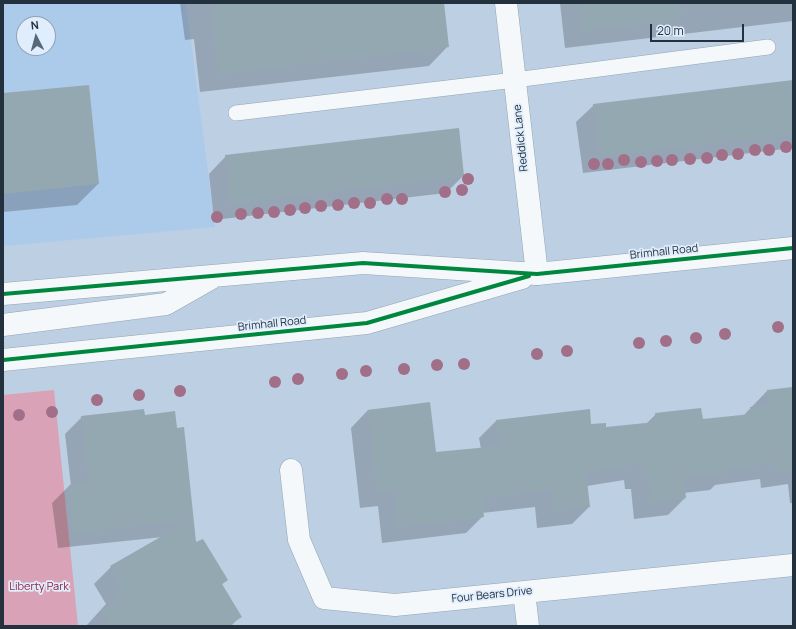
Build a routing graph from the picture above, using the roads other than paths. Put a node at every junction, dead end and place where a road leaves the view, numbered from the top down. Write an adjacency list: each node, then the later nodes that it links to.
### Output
1 (506, 3): 3 (street, Reddick Lane)
2 (768, 48): 3 (lane)
3 (515, 80): 4 (lane); 6 (street, Reddick Lane)
4 (236, 113)
5 (793, 248): 6 (street, Brimhall Road)
6 (537, 274): 7 (street, Brimhall Road); 10 (street, Brimhall Road)
7 (214, 276): 8 (street, Brimhall Road); 9 (street)
8 (3, 294)
9 (3, 325)
10 (3, 360)
11 (291, 470): 13 (street, Four Bears Drive)
12 (793, 565): 13 (street, Four Bears Drive)
13 (524, 592): 14 (street)
14 (528, 626)

